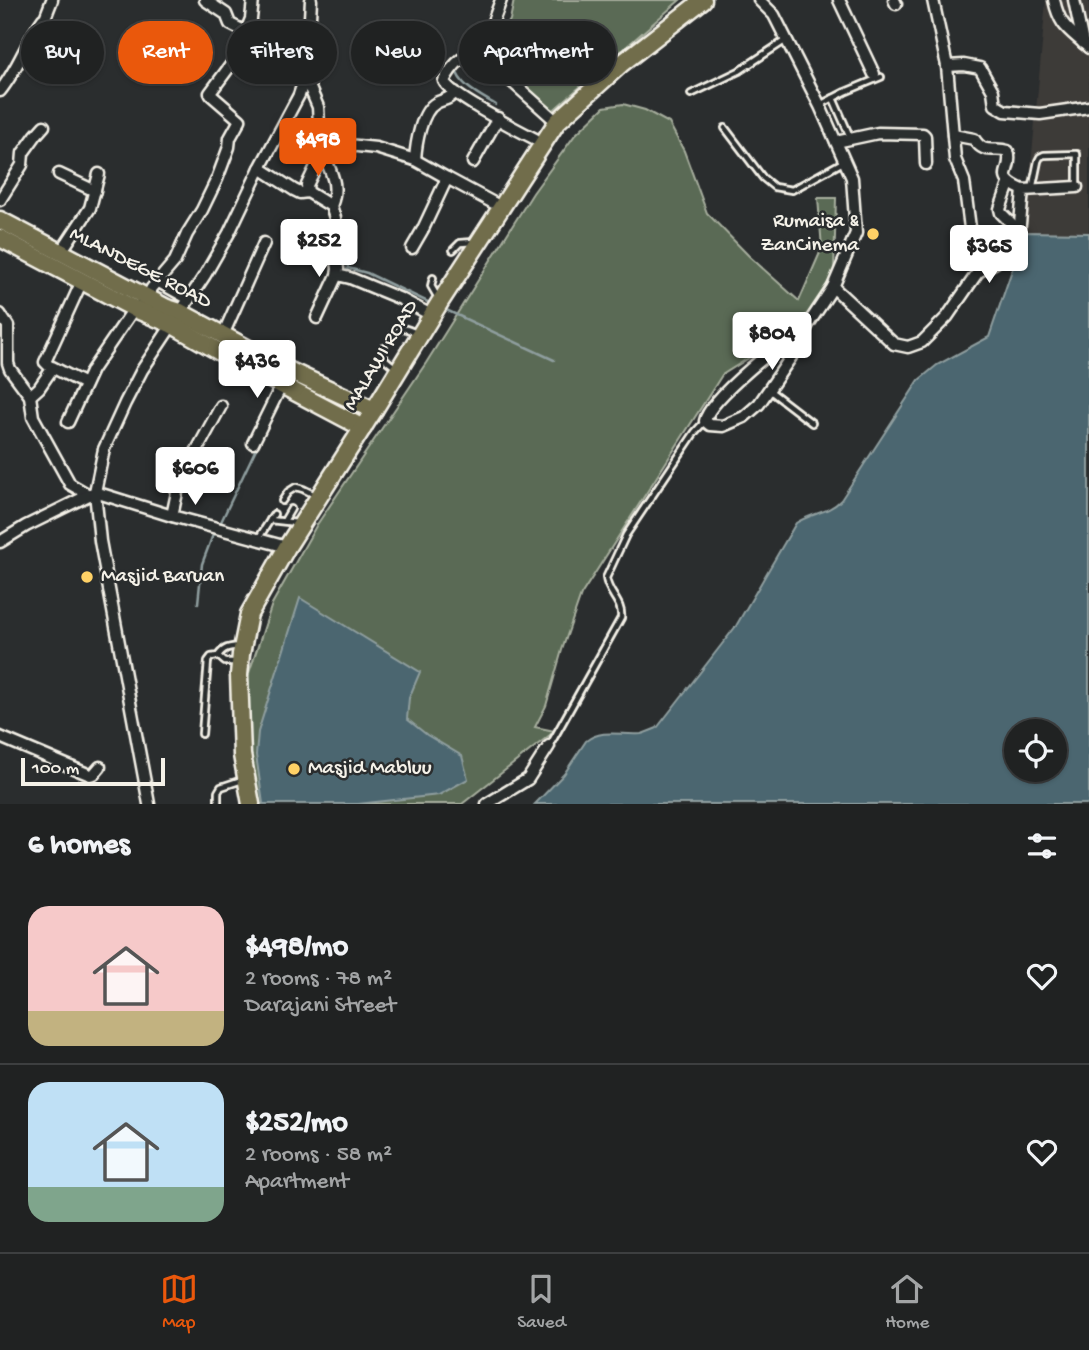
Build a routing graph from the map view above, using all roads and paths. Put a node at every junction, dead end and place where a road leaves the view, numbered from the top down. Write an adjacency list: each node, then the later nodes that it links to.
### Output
1 (52, 0): 25 (street)
2 (205, 0): 12 (street)
3 (253, 0): 13 (street)
4 (311, 0): 14 (street)
5 (501, 0): 15 (street)
6 (704, 0): 32 (main road, MALAWI ROAD)
7 (759, 0): 16 (street)
8 (839, 0): 21 (street)
9 (933, 0): 19 (street)
10 (1055, 0): 17 (street)
11 (1074, 0): 17 (street)
12 (229, 21)
13 (250, 21)
14 (310, 21)
15 (493, 21)
16 (786, 39): 27 (lane); 29 (street)
17 (1086, 45)
18 (459, 61): 26 (street)
19 (947, 66): 30 (street); 35 (street)
20 (227, 70): 68 (street)
21 (877, 76): 28 (lane)
22 (303, 84): 44 (street)
23 (309, 84): 39 (street)
24 (515, 84): 32 (street)
25 (0, 91)
26 (455, 92): 31 (street); 40 (street)
27 (691, 94)
28 (833, 99): 29 (lane); 36 (lane)
29 (820, 106): 37 (street)
30 (1089, 107)
31 (498, 118): 38 (street); 41 (street)
32 (558, 121): 38 (main road, MALAWI ROAD)
33 (44, 126): 53 (street)
34 (725, 128): 42 (lane)
35 (953, 135): 48 (street); 64 (street)
36 (851, 139): 37 (street); 43 (street)
37 (836, 142): 42 (street)
38 (542, 144): 55 (main road, MALAWI ROAD)
39 (321, 152): 40 (street); 52 (street); 54 (street)
40 (415, 160): 47 (street)
41 (473, 162)
42 (845, 162): 69 (street)
43 (926, 164)
44 (260, 168): 52 (street); 72 (street)
45 (59, 174): 51 (street)
46 (99, 174): 51 (street)
47 (447, 178): 55 (street); 61 (street)
48 (1009, 184): 50 (street); 57 (street)
49 (1077, 187): 50 (street); 50 (lane)
50 (1027, 190): 57 (street)
51 (95, 191): 63 (street)
52 (308, 192): 54 (street)
53 (0, 200)
54 (331, 206): 65 (street)
55 (501, 207): 59 (main road, MALAWI ROAD)
56 (0, 220): 63 (main road, MLANDEGE ROAD)
57 (1017, 229): 64 (street)
58 (0, 238): 67 (main road, MLANDEGE ROAD)
59 (479, 242): 62 (lane); 71 (main road, MALAWI ROAD)
60 (264, 243): 76 (street)
61 (412, 248)
62 (453, 250)
63 (61, 252): 70 (main road, MLANDEGE ROAD)
64 (978, 272): 69 (street)
65 (343, 276): 71 (street); 74 (street)
66 (433, 278): 71 (lane)
67 (82, 281): 70 (main road, MLANDEGE ROAD); 81 (street)
68 (157, 281): 70 (street); 72 (street)
69 (833, 287): 75 (street)
70 (141, 303): 72 (main road, MLANDEGE ROAD); 84 (street)
71 (436, 308): 77 (main road, MALAWI ROAD)
72 (173, 313): 76 (main road, MLANDEGE ROAD); 83 (main road, MLANDEGE ROAD); 95 (street)
73 (0, 314): 80 (street)
74 (317, 318)
75 (809, 323): 85 (street); 89 (street)
76 (223, 335): 83 (main road, MLANDEGE ROAD)
77 (419, 335): 78 (lane); 82 (main road, MALAWI ROAD)
78 (390, 339)
79 (384, 348): 82 (lane)
80 (4, 365): 86 (street)
81 (52, 367): 84 (street); 86 (street)
82 (399, 369): 88 (main road, MALAWI ROAD)
83 (285, 377): 88 (main road, MLANDEGE ROAD); 92 (main road, MLANDEGE ROAD); 93 (street)
84 (85, 384): 90 (street)
85 (769, 390): 89 (street); 91 (lane)
86 (30, 396): 95 (street)
87 (221, 406): 101 (street)
88 (374, 410): 92 (main road, MALAWI ROAD)
89 (705, 421): 112 (lane)
90 (68, 422)
91 (812, 424)
92 (363, 428): 97 (main road, MALAWI ROAD)
93 (253, 443)
94 (303, 489): 96 (lane); 97 (lane); 98 (lane)
95 (92, 494): 101 (street); 106 (street); 115 (street)
96 (299, 495)
97 (319, 498): 104 (main road, MALAWI ROAD)
98 (282, 501)
99 (291, 509): 103 (lane)
100 (274, 514): 102 (lane)
101 (172, 516): 105 (street)
102 (270, 520): 103 (lane); 105 (lane)
103 (284, 521): 104 (lane)
104 (301, 524): 107 (main road, MALAWI ROAD)
105 (258, 539): 107 (street)
106 (0, 542)
107 (287, 547): 108 (main road, MALAWI ROAD)
108 (241, 654): 109 (lane); 109 (lane); 114 (main road, MALAWI ROAD)
109 (218, 656): 110 (lane)
110 (202, 734)
111 (0, 737): 113 (street)
112 (550, 746): 118 (street)
113 (100, 767)
114 (246, 778): 116 (lane); 117 (main road, MALAWI ROAD)
115 (149, 804)
116 (218, 804)
117 (251, 804)
118 (487, 804)

